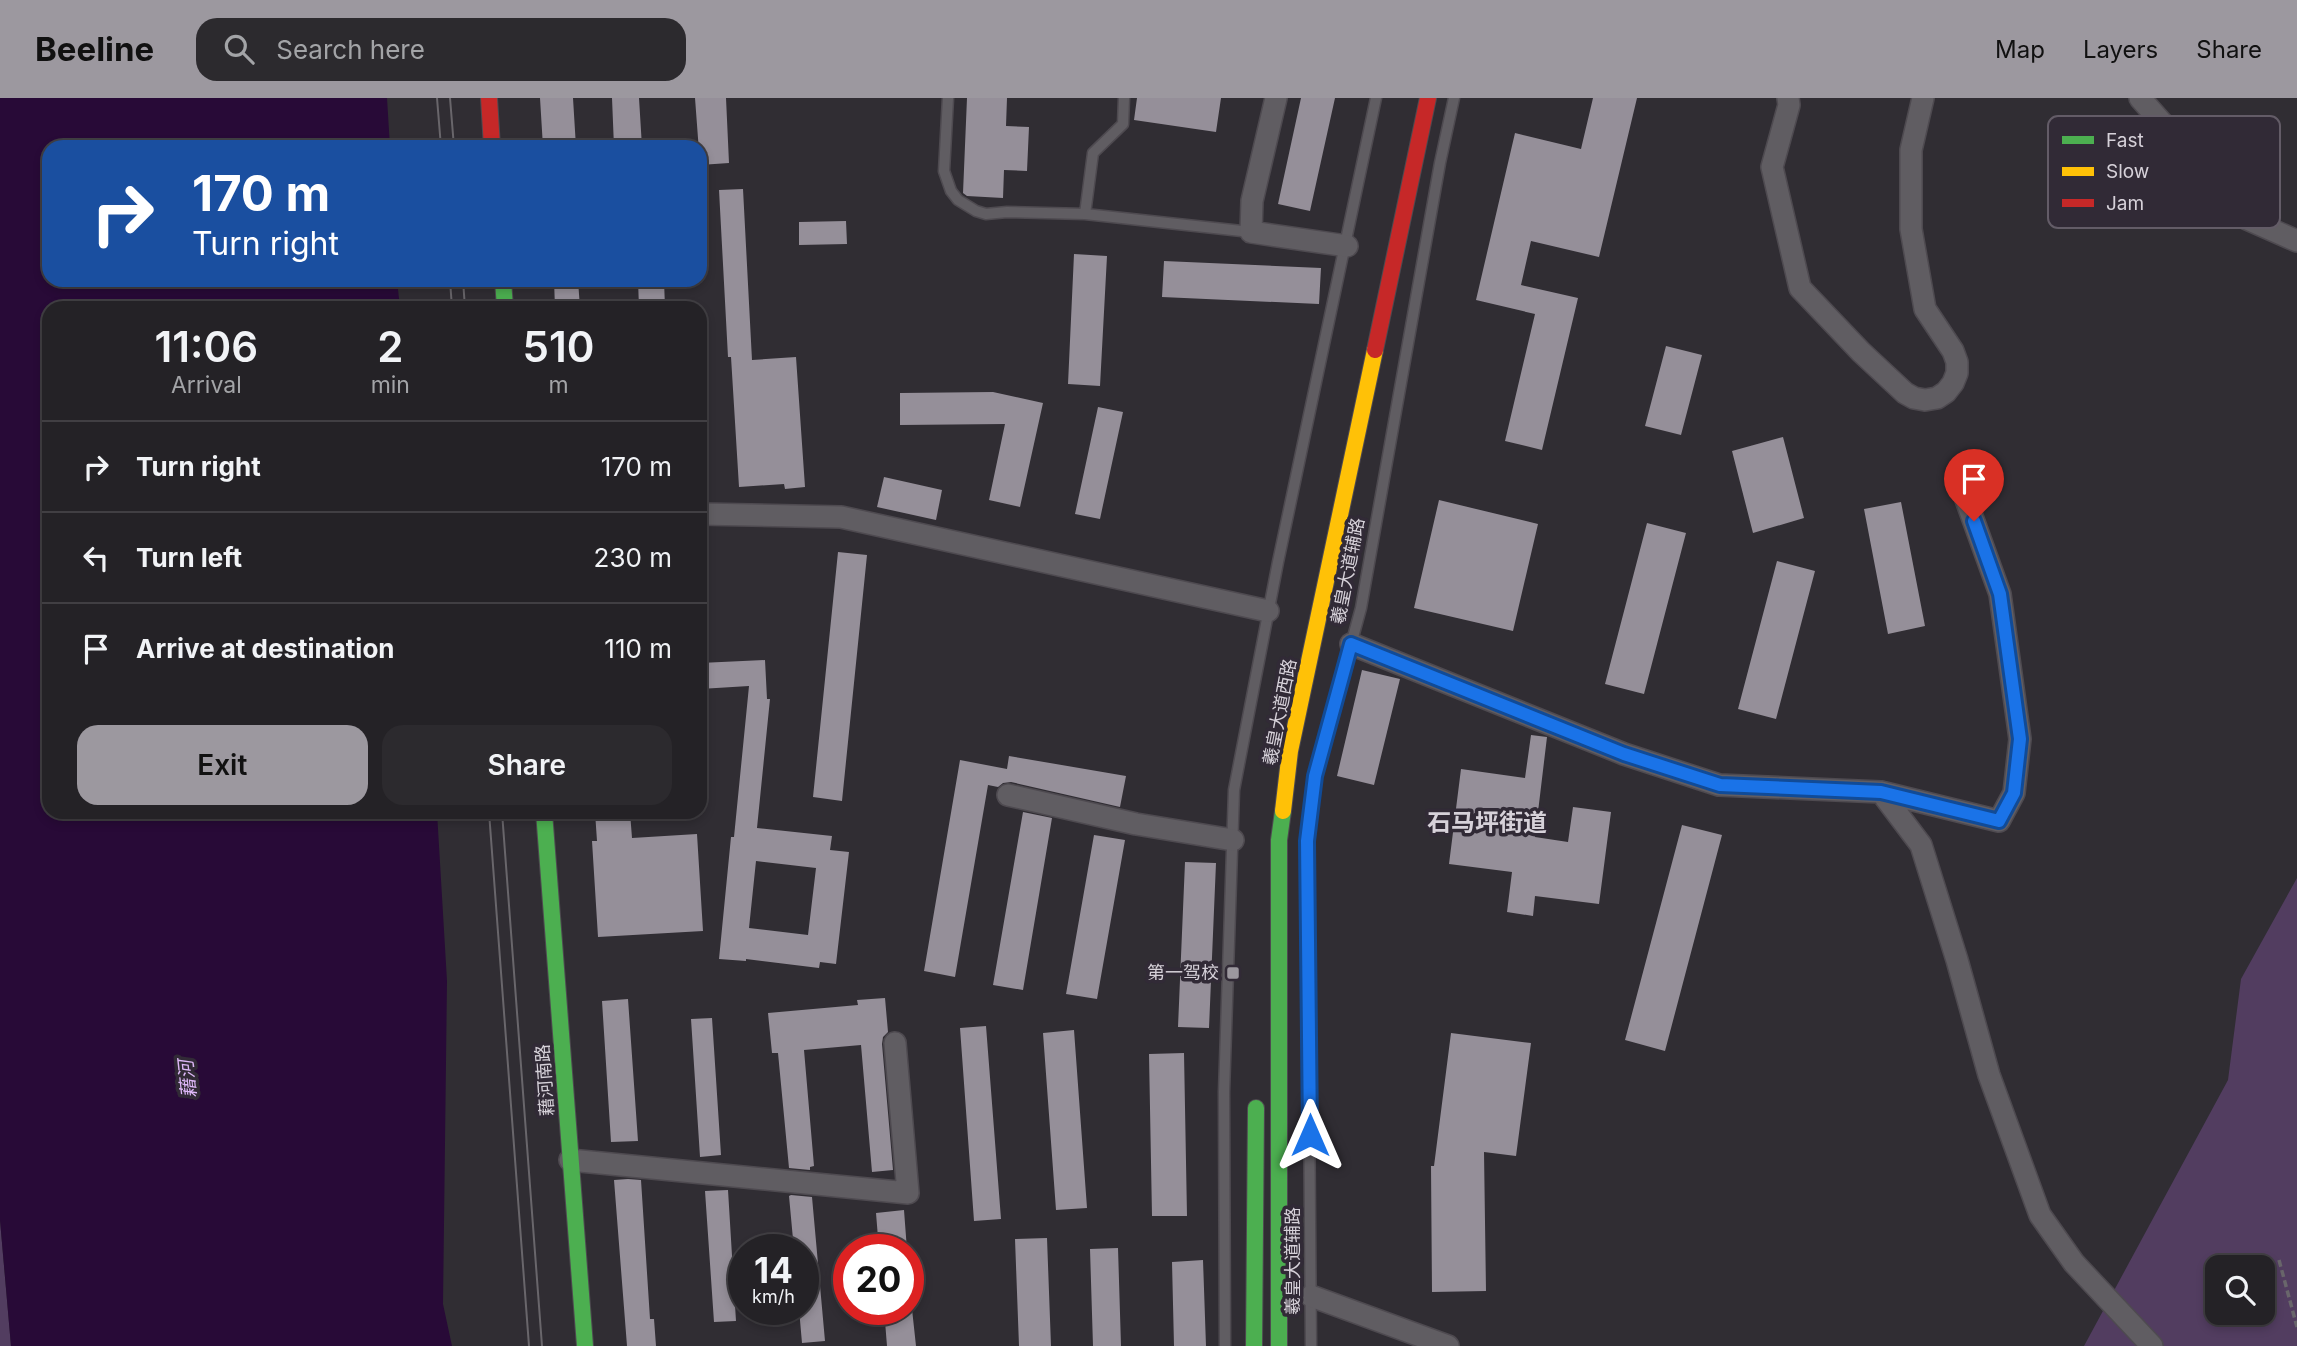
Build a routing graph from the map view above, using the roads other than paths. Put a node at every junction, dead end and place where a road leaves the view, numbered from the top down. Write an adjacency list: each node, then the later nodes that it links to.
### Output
1 (489, 98): 12 (main road)
2 (948, 98): 13 (lane)
3 (1124, 98): 13 (lane)
4 (1276, 98): 15 (street)
5 (1376, 98): 17 (lane)
6 (1428, 98): 33 (main road, 羲皇大道西路)
7 (1454, 98): 21 (lane, 羲皇大道辅路)
8 (1788, 98): 9 (street)
9 (1923, 98)
10 (2140, 98): 11 (street)
11 (2156, 116)
12 (492, 140)
13 (1085, 214): 15 (lane)
14 (2267, 228): 16 (street)
15 (1251, 232): 17 (street)
16 (2297, 241)
17 (1347, 246): 20 (lane)
18 (1965, 497): 22 (street)
19 (707, 514): 20 (street)
20 (1269, 611): 25 (lane)
21 (1351, 644): 22 (street); 29 (lane, 羲皇大道辅路)
22 (1881, 792): 36 (street)
23 (1008, 795): 25 (street)
24 (545, 819): 28 (main road, 藉河南路)
25 (1233, 840): 31 (lane)
26 (895, 1042): 28 (street)
27 (1256, 1086): 32 (main road)
28 (570, 1160): 30 (main road, 藉河南路)
29 (1311, 1296): 34 (lane, 羲皇大道辅路); 35 (street)
30 (585, 1346)
31 (1225, 1346)
32 (1254, 1346)
33 (1279, 1346)
34 (1311, 1346)
35 (1448, 1346)
36 (2152, 1346)

